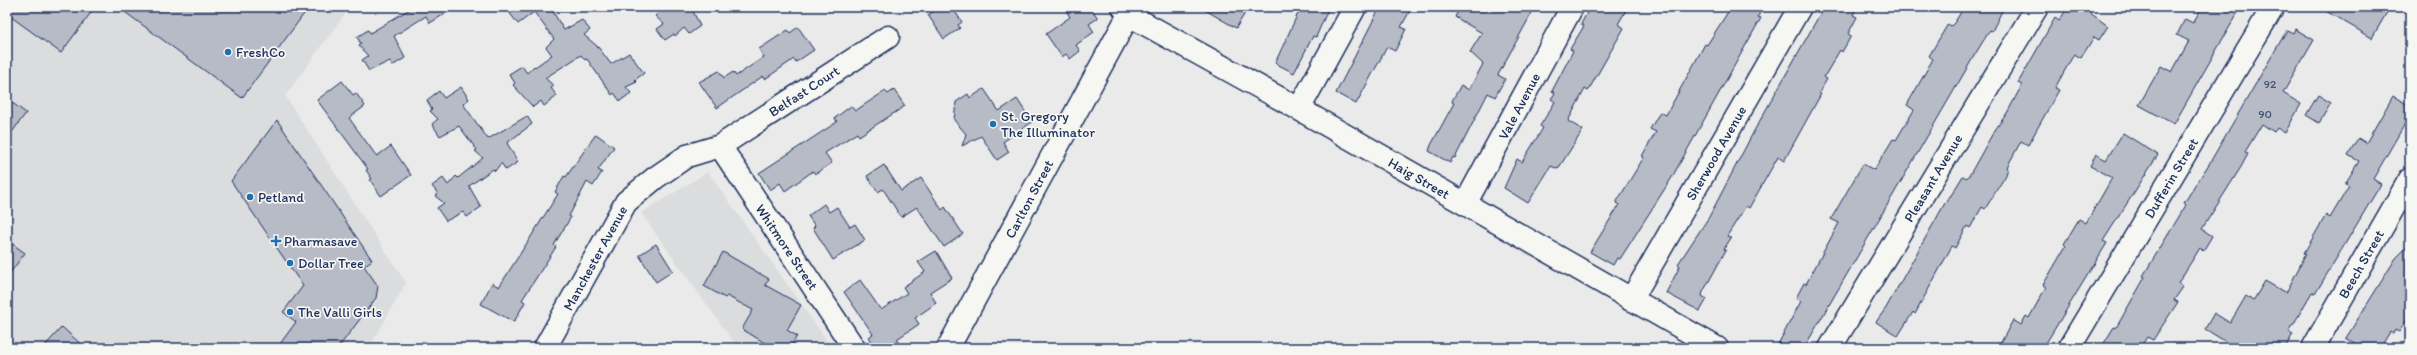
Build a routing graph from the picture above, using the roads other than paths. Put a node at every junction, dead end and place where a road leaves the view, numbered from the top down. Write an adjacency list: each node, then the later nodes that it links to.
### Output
1 (1355, 7): 8 (street)
2 (1572, 7): 11 (street, Vale Avenue)
3 (1800, 7): 12 (street, Sherwood Avenue)
4 (2036, 7): 17 (street, Pleasant Avenue)
5 (2273, 7): 18 (street, Dufferin Street)
6 (1128, 10): 8 (street, Haig Street); 15 (street, Carlton Street)
7 (888, 37): 9 (street, Belfast Court)
8 (1298, 109): 11 (street, Haig Street)
9 (720, 146): 13 (street, Manchester Avenue); 14 (street, Whitmore Street)
10 (2410, 179): 19 (street, Beech Street)
11 (1466, 204): 12 (street, Haig Street)
12 (1631, 300): 16 (street, Haig Street)
13 (545, 348)
14 (854, 348)
15 (948, 348)
16 (1717, 348)
17 (1830, 348)
18 (2069, 348)
19 (2313, 348)

